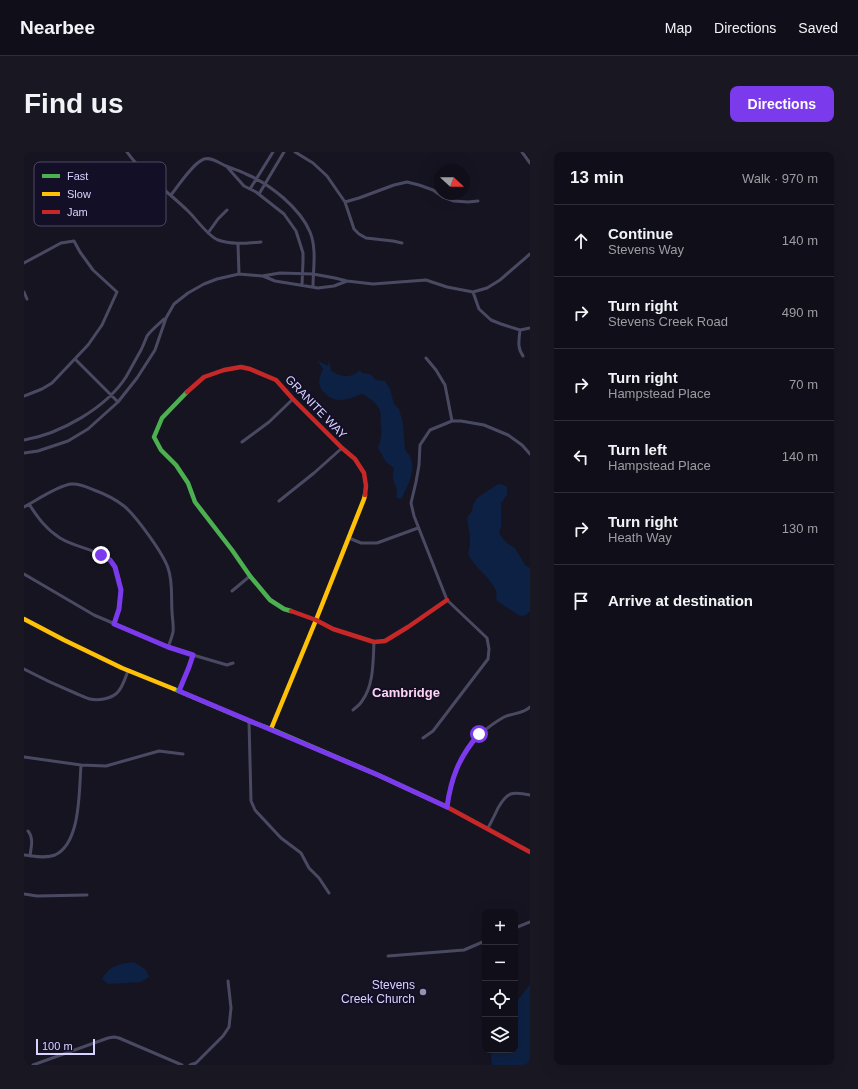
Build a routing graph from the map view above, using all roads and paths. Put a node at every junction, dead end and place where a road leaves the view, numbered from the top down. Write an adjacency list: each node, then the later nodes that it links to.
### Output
1 (127, 152): 6 (street)
2 (273, 152): 9 (street)
3 (284, 152): 10 (street)
4 (295, 152): 16 (street)
5 (522, 152): 7 (street)
6 (134, 162)
7 (530, 163)
8 (227, 167): 9 (street); 11 (street); 14 (street)
9 (256, 179): 10 (street); 11 (street)
10 (265, 183): 13 (street); 26 (street)
11 (250, 189): 13 (street)
12 (166, 191): 14 (street)
13 (259, 194): 25 (street)
14 (171, 195): 18 (street)
15 (478, 201): 16 (street)
16 (345, 202): 20 (street)
17 (227, 210): 18 (street)
18 (208, 233): 21 (street)
19 (261, 242): 21 (street)
20 (402, 243)
21 (238, 244): 24 (street)
22 (530, 254): 32 (street)
23 (24, 263): 39 (street)
24 (239, 274): 27 (street); 34 (street)
25 (303, 274): 26 (street); 27 (street); 29 (street)
26 (313, 274): 28 (street); 30 (street)
27 (262, 276): 29 (street)
28 (347, 281): 30 (street); 32 (street)
29 (302, 285): 30 (street)
30 (313, 287)
31 (24, 292): 33 (street)
32 (474, 292): 36 (street)
33 (27, 299)
34 (166, 318): 40 (street); 43 (street)
35 (530, 328): 36 (street)
36 (520, 330): 37 (street)
37 (523, 356)
38 (426, 358): 44 (street)
39 (75, 359): 40 (street); 41 (street)
40 (110, 394): 43 (street); 45 (street)
41 (24, 396)
42 (293, 399): 46 (street); 47 (street, GRANITE WAY); 56 (street, GRANITE WAY)
43 (118, 402): 48 (street)
44 (452, 421): 49 (street); 53 (street)
45 (24, 440)
46 (242, 442)
47 (342, 448): 50 (street); 54 (street, GRANITE WAY)
48 (24, 453)
49 (530, 454)
50 (279, 501)
51 (29, 504): 52 (street); 61 (street); 63 (street)
52 (24, 507)
53 (418, 528): 54 (street); 58 (street)
54 (349, 538): 60 (street, GRANITE WAY)
55 (24, 574): 61 (street)
56 (250, 576): 57 (street); 60 (street, GRANITE WAY)
57 (232, 591)
58 (447, 600): 62 (street); 73 (street)
59 (24, 619): 67 (street)
60 (316, 620): 62 (street); 72 (street, GRANITE WAY)
61 (114, 624): 63 (street)
62 (374, 642): 70 (street)
63 (168, 647): 64 (street)
64 (193, 655): 65 (street); 68 (street)
65 (233, 663)
66 (24, 669): 67 (street)
67 (128, 671): 68 (street)
68 (179, 691): 71 (street)
69 (530, 707): 79 (street)
70 (353, 710)
71 (249, 721): 72 (street); 85 (street)
72 (271, 729): 79 (street)
73 (423, 738)
74 (183, 754): 76 (street)
75 (24, 757): 76 (street)
76 (81, 765): 84 (street)
77 (530, 789): 78 (street)
78 (529, 795): 80 (street)
79 (447, 807): 80 (street)
80 (488, 828): 82 (street)
81 (28, 831): 84 (street)
82 (530, 852)
83 (24, 855): 84 (street)
84 (30, 856)
85 (329, 893)
86 (24, 894): 87 (street)
87 (88, 895)
88 (530, 922): 89 (street)
89 (518, 927)
90 (482, 942): 91 (street)
91 (388, 956)
92 (228, 980): 95 (street)
93 (33, 1065): 94 (street)
94 (182, 1065)
95 (190, 1065)

